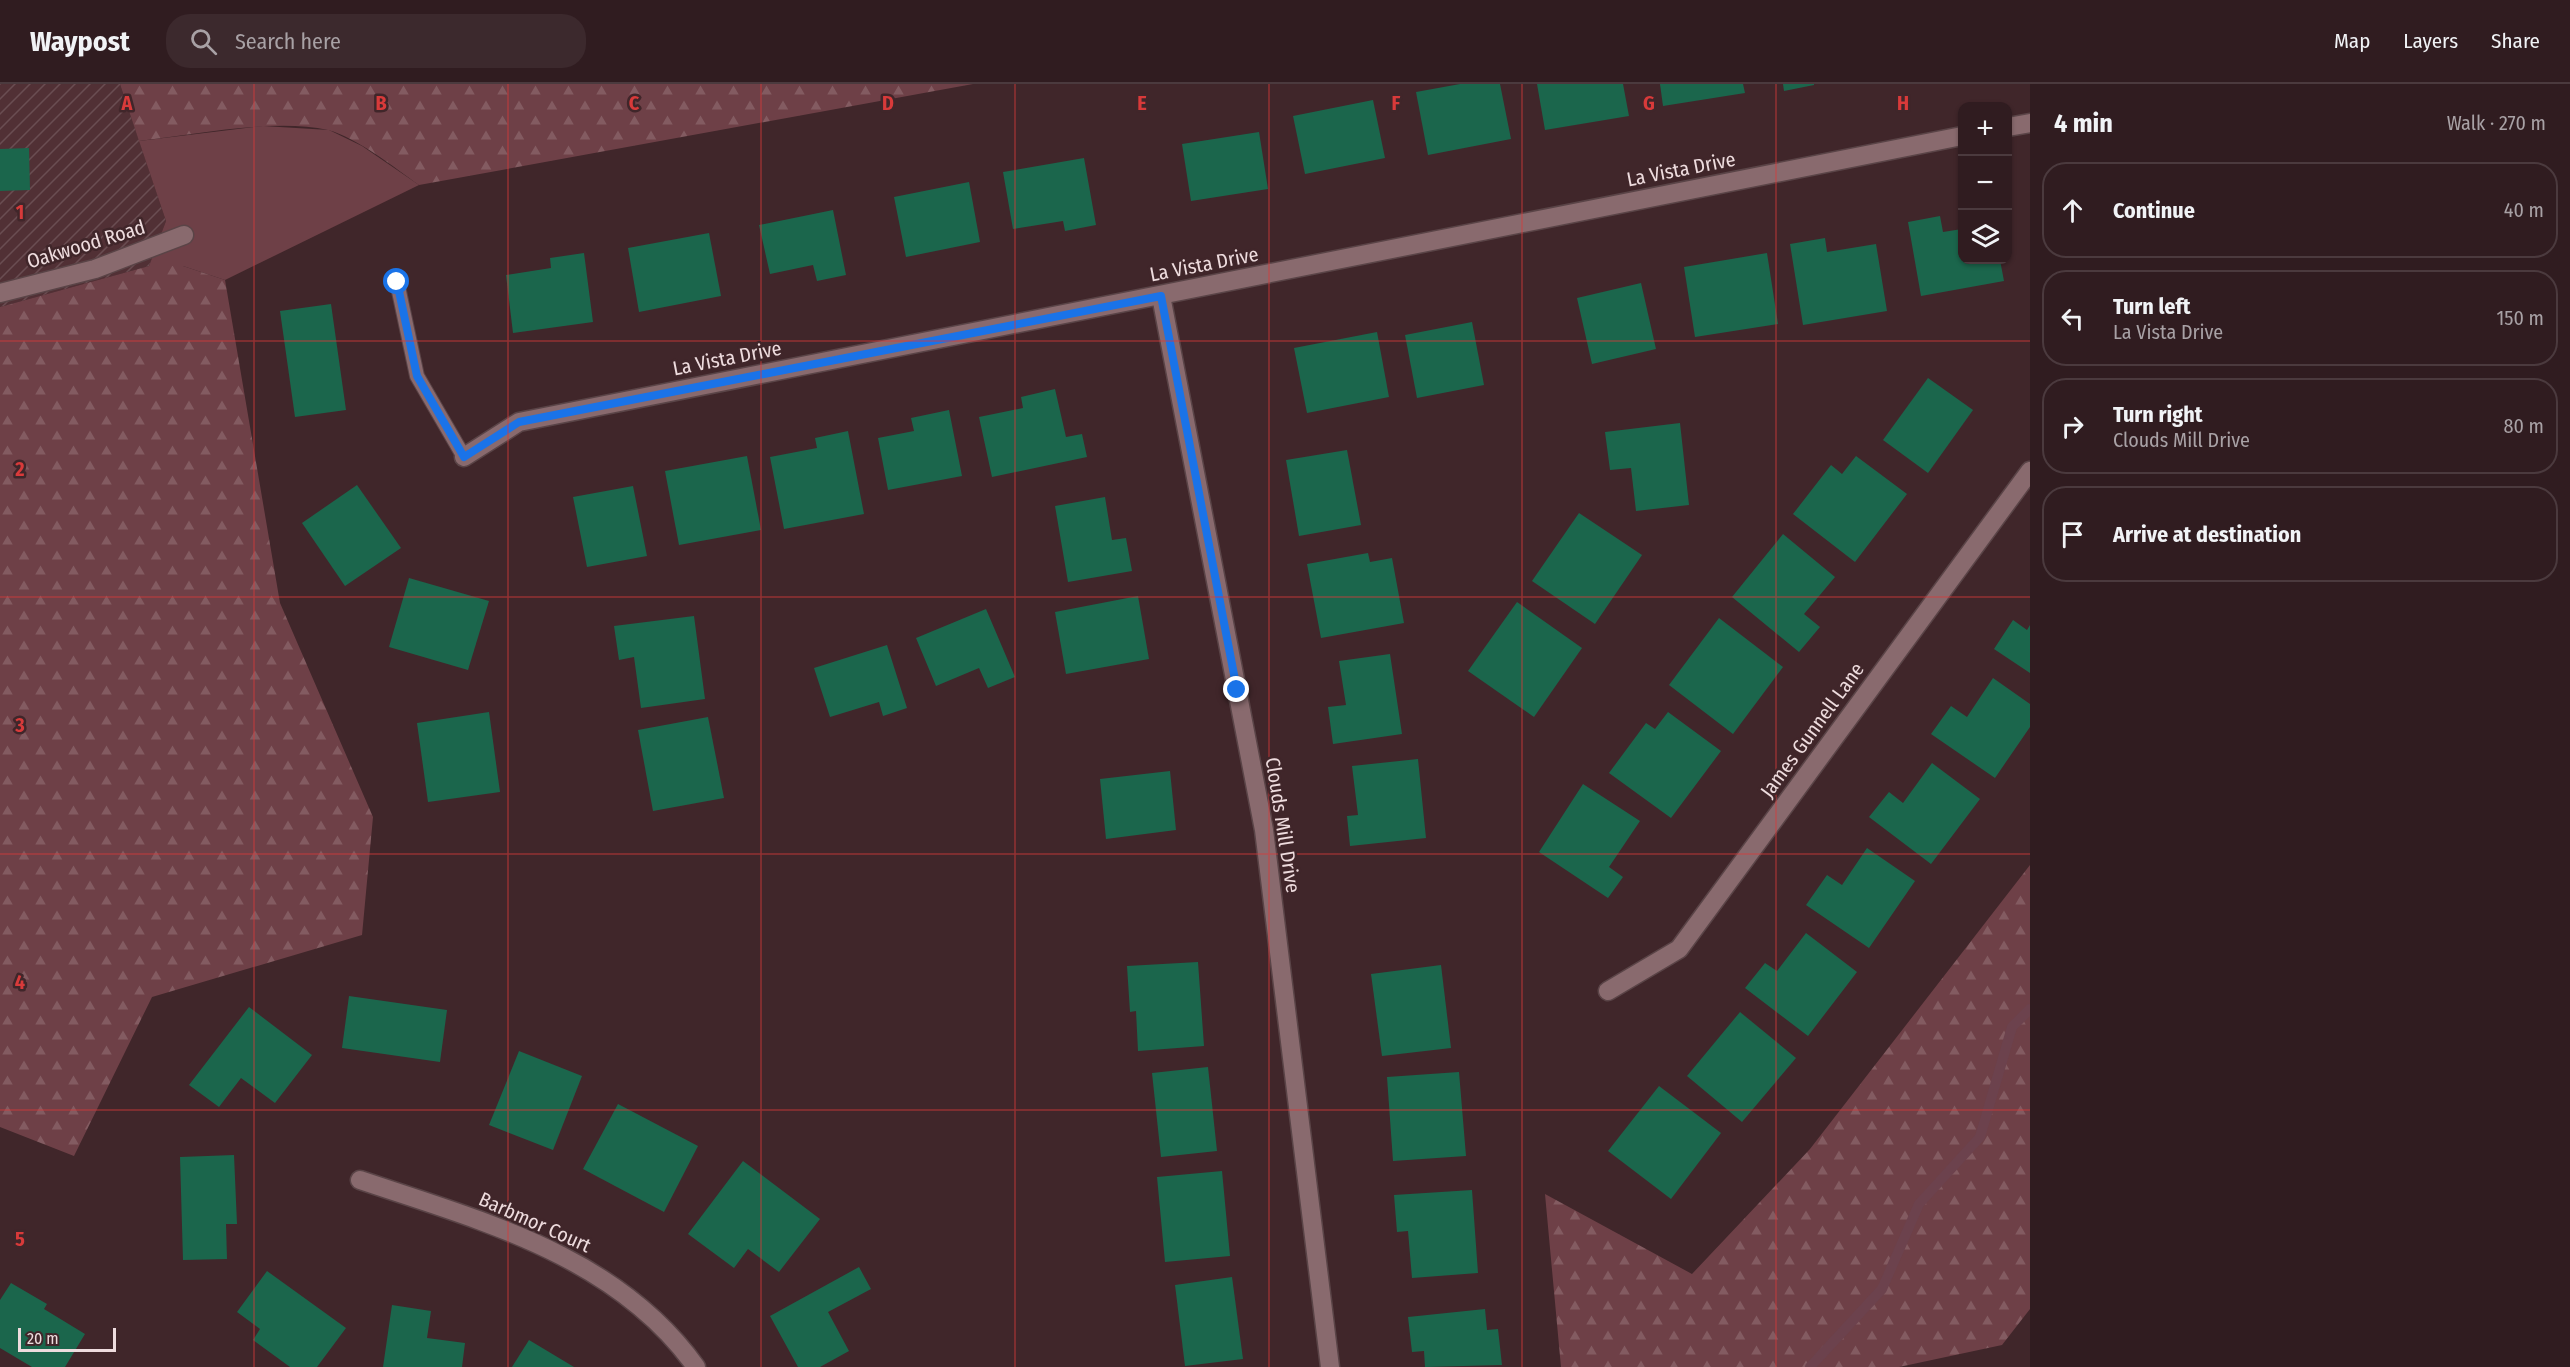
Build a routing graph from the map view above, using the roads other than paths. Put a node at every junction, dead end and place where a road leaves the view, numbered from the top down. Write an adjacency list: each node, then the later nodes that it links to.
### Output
1 (2030, 123): 2 (street)
2 (2012, 127)
3 (1958, 137): 7 (street, La Vista Drive)
4 (184, 235): 6 (street, Oakwood Road)
5 (397, 282): 8 (lane)
6 (0, 293)
7 (1161, 296): 8 (street, La Vista Drive); 13 (street, Clouds Mill Drive)
8 (464, 457)
9 (2030, 471): 10 (street, James Gunnell Lane)
10 (1608, 991)
11 (360, 1180): 12 (street, Barbmor Court)
12 (696, 1367)
13 (1330, 1367)

